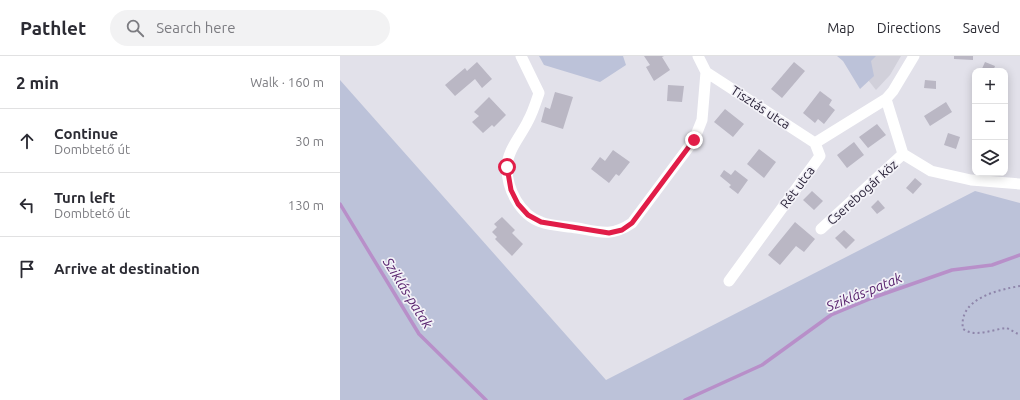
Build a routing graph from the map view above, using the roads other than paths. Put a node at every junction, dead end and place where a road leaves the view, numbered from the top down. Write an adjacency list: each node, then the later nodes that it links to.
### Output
1 (521, 56): 4 (street)
2 (698, 56): 4 (street)
3 (914, 56): 5 (street)
4 (706, 72): 6 (street, Tisztás utca)
5 (886, 99): 6 (street); 7 (street)
6 (815, 143): 10 (street, Rét utca)
7 (903, 154): 8 (street); 9 (street, Cserebogár köz)
8 (1020, 184)
9 (821, 229)
10 (729, 281)

